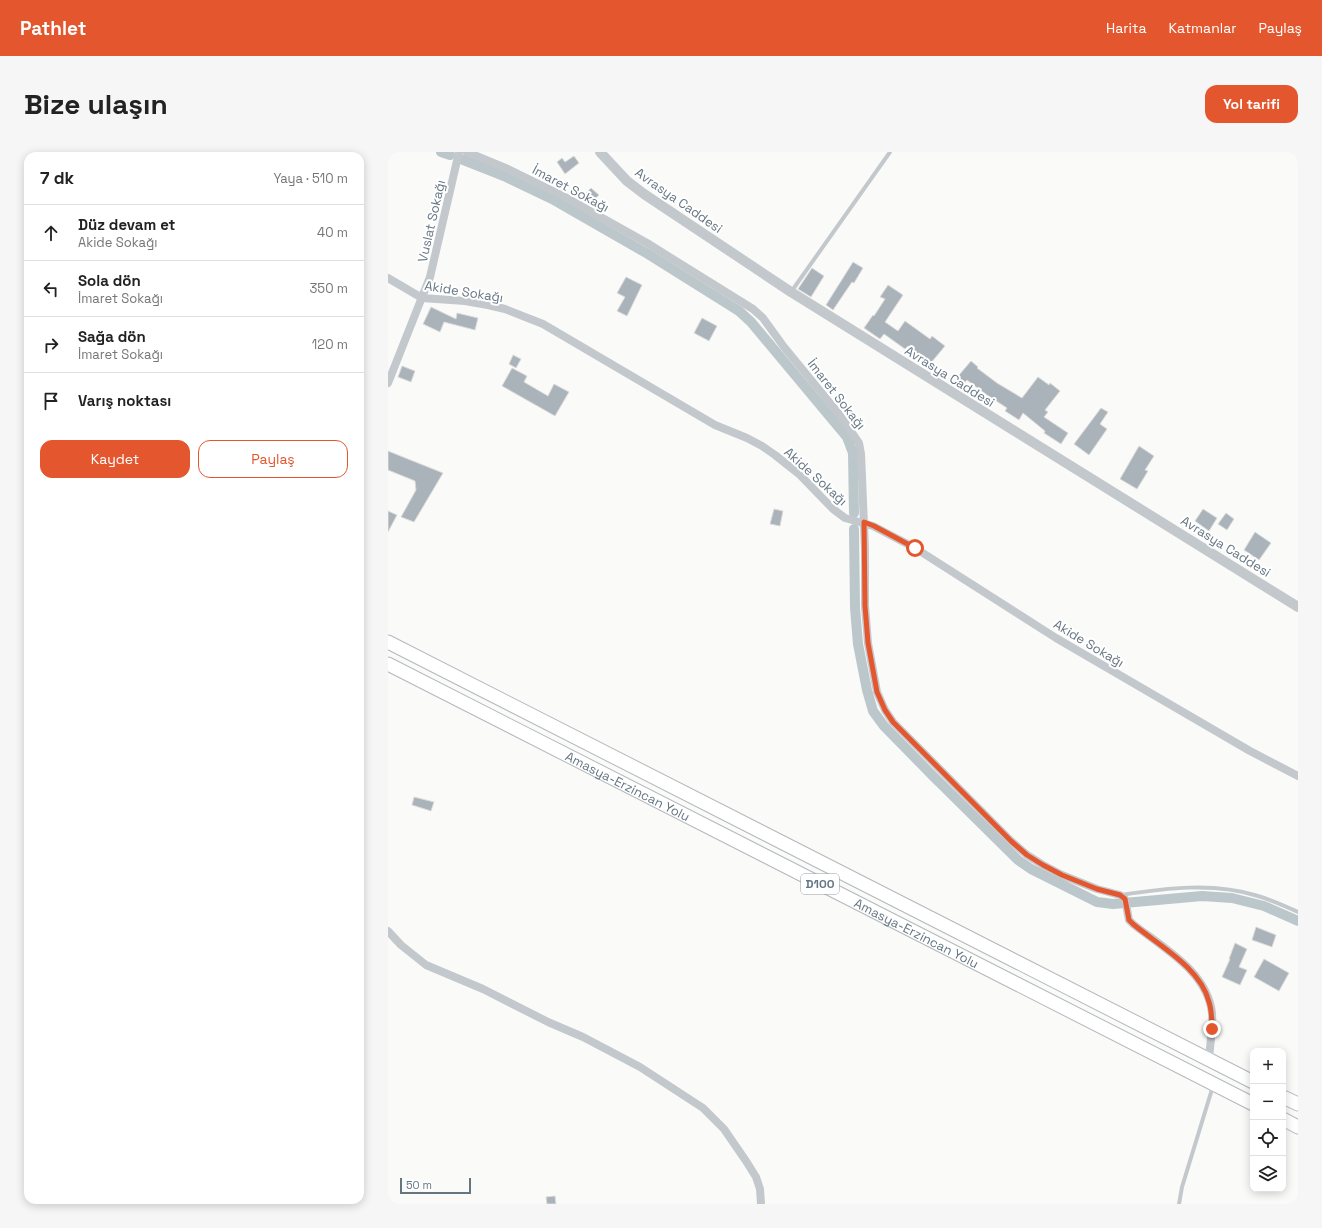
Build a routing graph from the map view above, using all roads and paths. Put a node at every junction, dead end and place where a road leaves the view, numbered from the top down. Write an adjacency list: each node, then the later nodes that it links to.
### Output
1 (459, 152): 7 (street, Vuslat Sokağı)
2 (467, 152): 9 (street, İmaret Sokağı)
3 (600, 152): 6 (street, Avrasya Caddesi)
4 (890, 152): 6 (lane)
5 (388, 278): 7 (street, Akide Sokağı)
6 (791, 292): 10 (street, Avrasya Caddesi)
7 (422, 298): 8 (street, Vuslat Sokağı); 9 (street, Akide Sokağı)
8 (388, 383)
9 (864, 522): 13 (street, Akide Sokağı); 14 (street, İmaret Sokağı)
10 (1298, 607)
11 (388, 642): 17 (highway, Amasya-Erzincan Yolu / D100)
12 (388, 664): 19 (highway, Amasya-Erzincan Yolu / D100)
13 (1298, 776)
14 (1122, 897): 15 (lane); 17 (street)
15 (1298, 912)
16 (388, 931): 25 (street)
17 (1209, 1059): 18 (highway, Amasya-Erzincan Yolu / D100)
18 (1250, 1080)
19 (1213, 1084): 21 (highway, Amasya-Erzincan Yolu / D100); 26 (lane)
20 (1286, 1098): 22 (highway)
21 (1250, 1102)
22 (1298, 1104)
23 (1285, 1120): 24 (highway)
24 (1298, 1127)
25 (762, 1204)
26 (1179, 1204)

